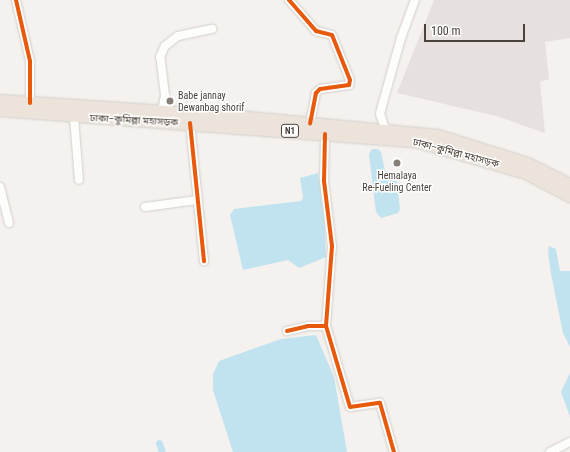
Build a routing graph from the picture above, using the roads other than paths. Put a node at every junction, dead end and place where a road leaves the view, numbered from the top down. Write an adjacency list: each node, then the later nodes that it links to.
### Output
1 (16, 0): 6 (street)
2 (289, 0): 11 (street)
3 (415, 0): 12 (street)
4 (212, 29): 8 (street)
5 (0, 101): 6 (highway, ঢাকা–কুমিল্লা মহাসড়ক / N1)
6 (30, 103): 8 (highway, ঢাকা–কুমিল্লা মহাসড়ক / N1)
7 (0, 110): 9 (highway, ঢাকা–কুমিল্লা মহাসড়ক / N1)
8 (162, 112): 11 (highway, ঢাকা–কুমিল্লা মহাসড়ক / N1)
9 (74, 117): 10 (highway, ঢাকা–কুমিল্লা মহাসড়ক / N1); 14 (street)
10 (190, 123): 13 (highway, ঢাকা–কুমিল্লা মহাসড়ক / N1); 18 (street)
11 (310, 123): 12 (highway, ঢাকা–কুমিল্লা মহাসড়ক / N1)
12 (384, 130): 15 (highway, ঢাকা–কুমিল্লা মহাসড়ক / N1)
13 (325, 134): 17 (highway, ঢাকা–কুমিল্লা মহাসড়ক / N1); 22 (street)
14 (79, 180)
15 (570, 185)
16 (0, 187): 20 (street)
17 (570, 196)
18 (198, 200): 19 (street); 21 (street)
19 (145, 207)
20 (9, 223)
21 (204, 261)
22 (326, 326): 23 (street); 25 (street)
23 (287, 330)
24 (570, 442): 26 (street)
25 (394, 452)
26 (550, 452)

